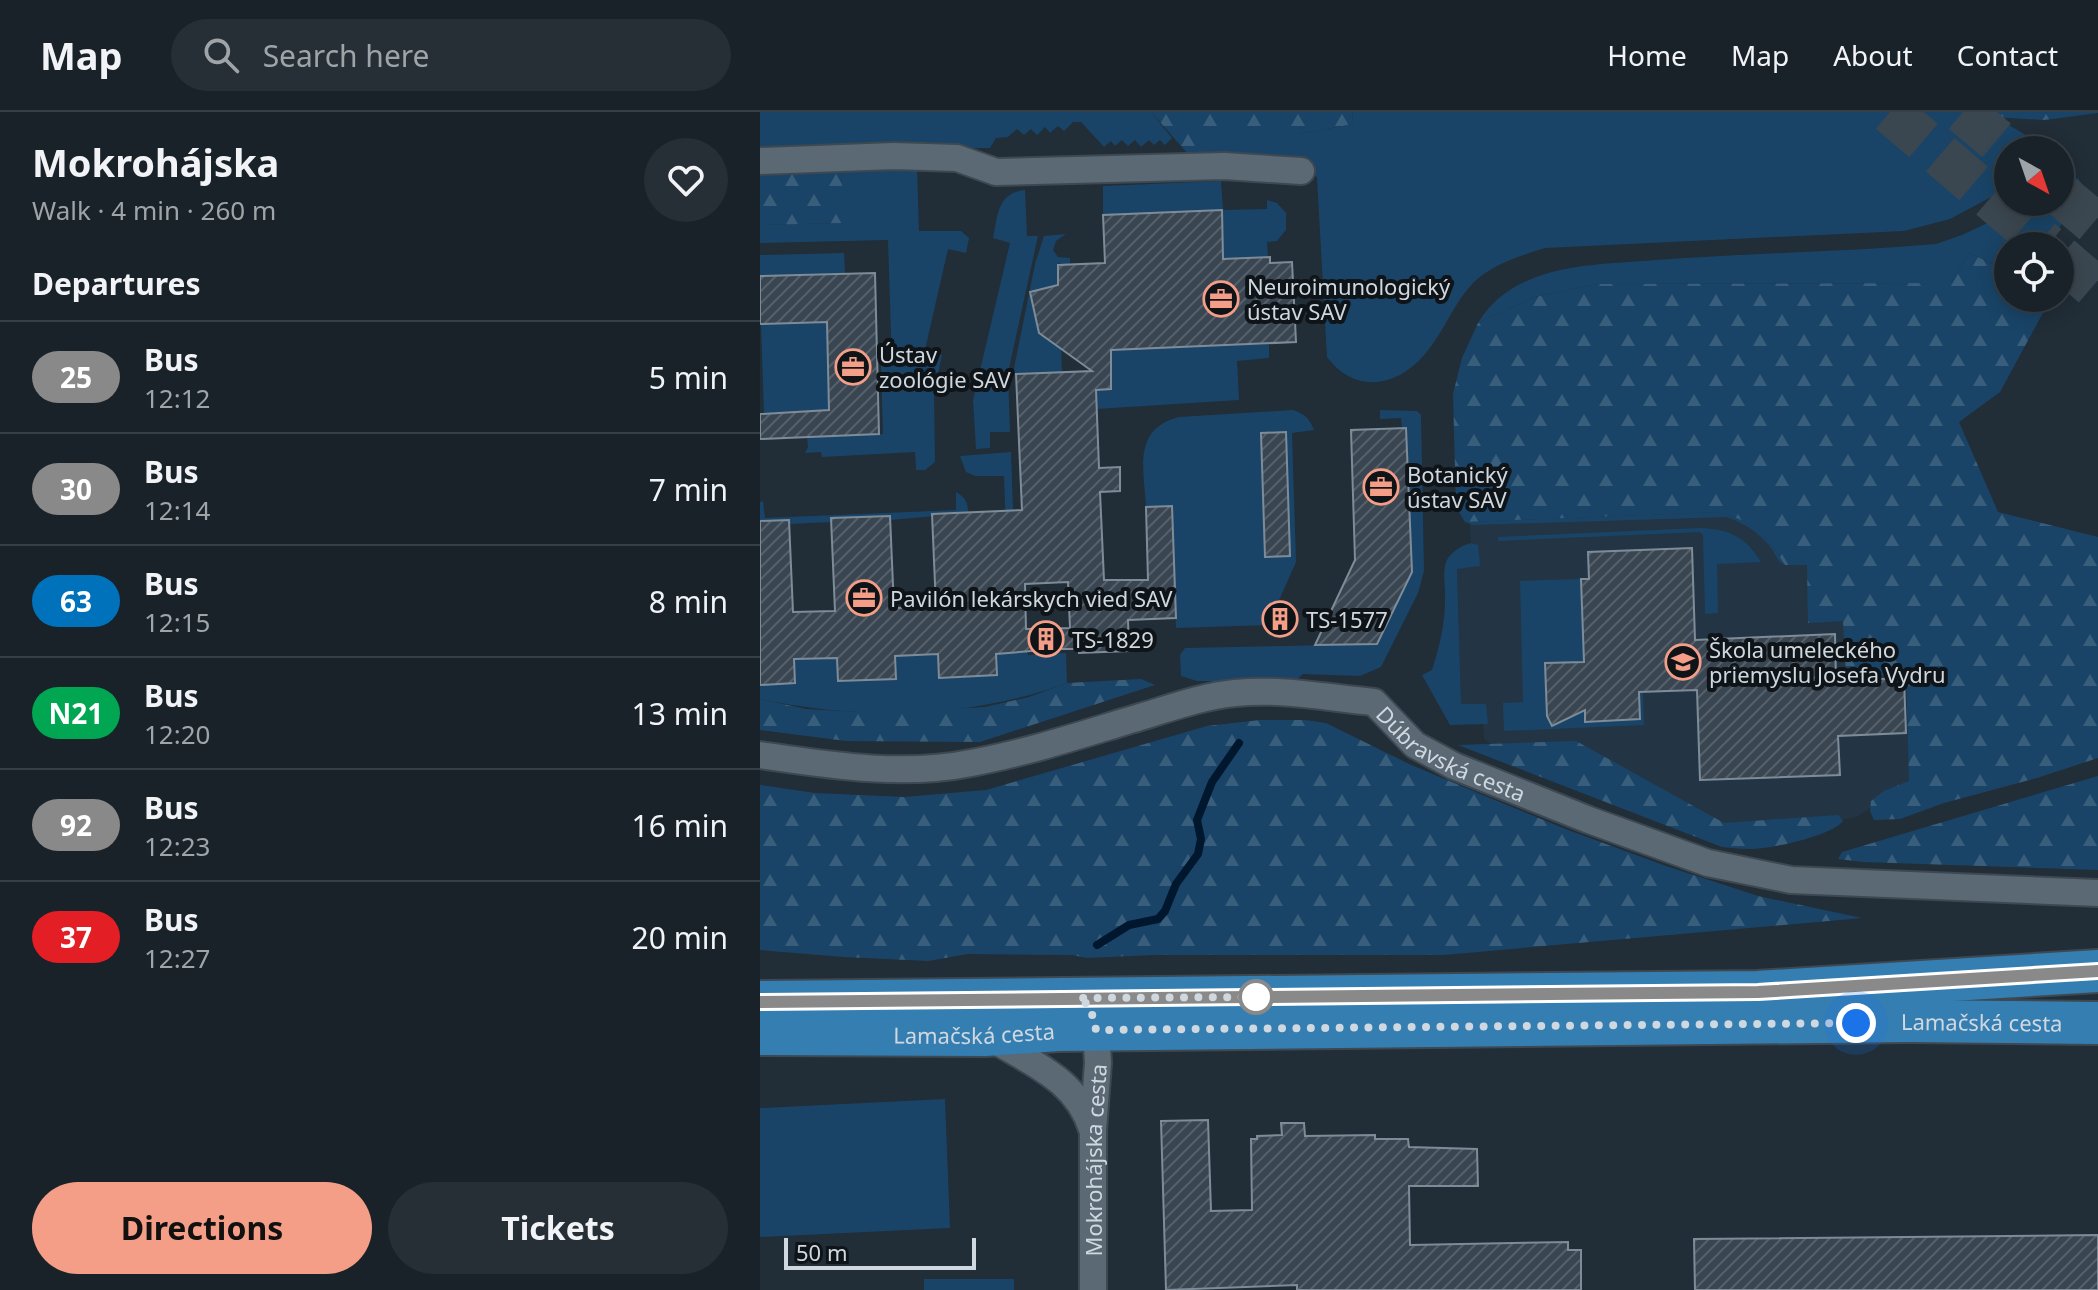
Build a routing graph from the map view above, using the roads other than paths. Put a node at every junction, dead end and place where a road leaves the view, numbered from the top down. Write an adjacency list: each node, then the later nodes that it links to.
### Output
1 (760, 161): 2 (street)
2 (1301, 171)
3 (760, 755): 4 (street, Dúbravská cesta)
4 (2098, 893)
5 (2098, 971): 7 (main road, Lamačská cesta)
6 (760, 1002): 7 (main road, Lamačská cesta)
7 (1087, 1014): 8 (main road, Lamačská cesta); 10 (main road, Lamačská cesta); 11 (street, Mokrohájska cesta)
8 (2098, 1023)
9 (760, 1034): 10 (main road, Lamačská cesta)
10 (985, 1035): 11 (street)
11 (1093, 1130): 12 (street, Mokrohájska cesta)
12 (1093, 1290)

